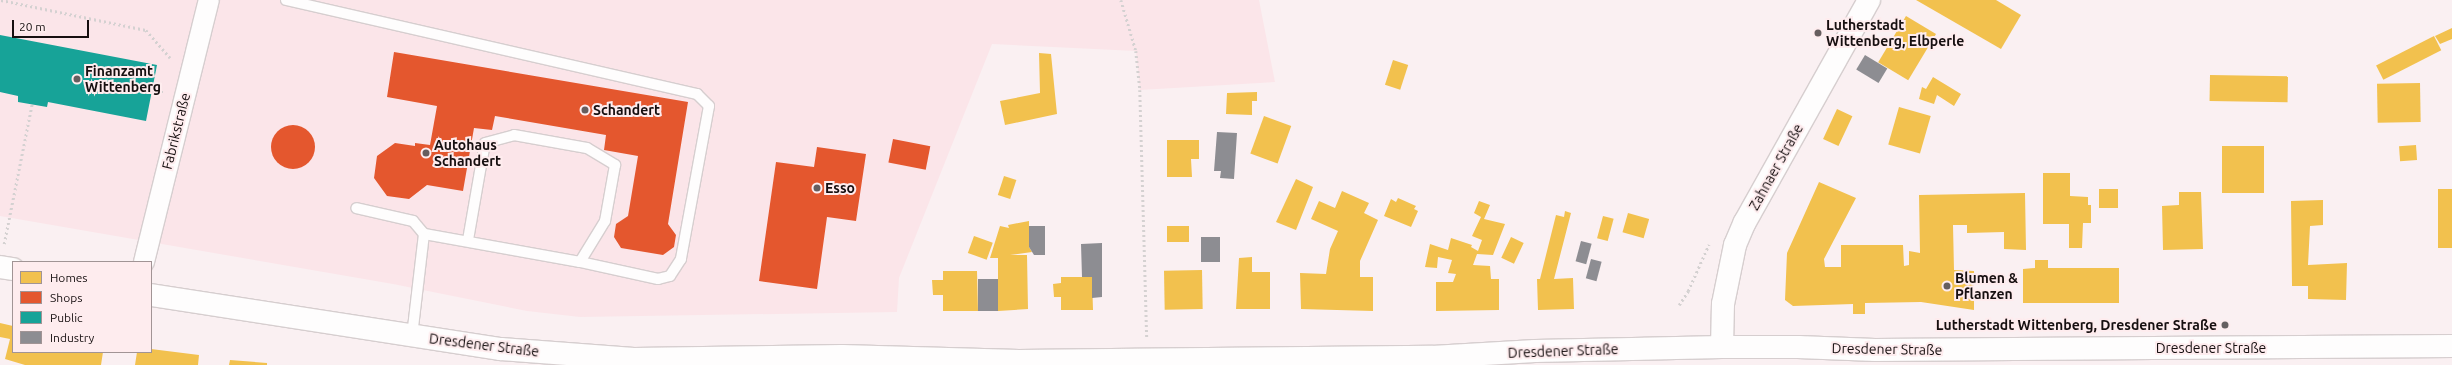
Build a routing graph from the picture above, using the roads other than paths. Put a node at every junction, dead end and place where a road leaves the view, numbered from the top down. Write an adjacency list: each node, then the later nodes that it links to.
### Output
1 (209, 0): 8 (street, Fabrikstraße)
2 (286, 0): 9 (lane)
3 (1869, 0): 14 (main road, Zahnaer Straße)
4 (356, 208): 5 (lane)
5 (424, 234): 6 (lane); 12 (lane)
6 (468, 240): 9 (lane); 9 (lane)
7 (2, 258): 10 (main road)
8 (144, 261)
9 (580, 262)
10 (12, 268)
11 (152, 295): 12 (main road, Dresdener Straße)
12 (412, 336): 15 (main road, Dresdener Straße)
13 (2452, 346): 14 (main road, Dresdener Straße)
14 (1722, 347): 15 (main road, Dresdener Straße)
15 (986, 363)

